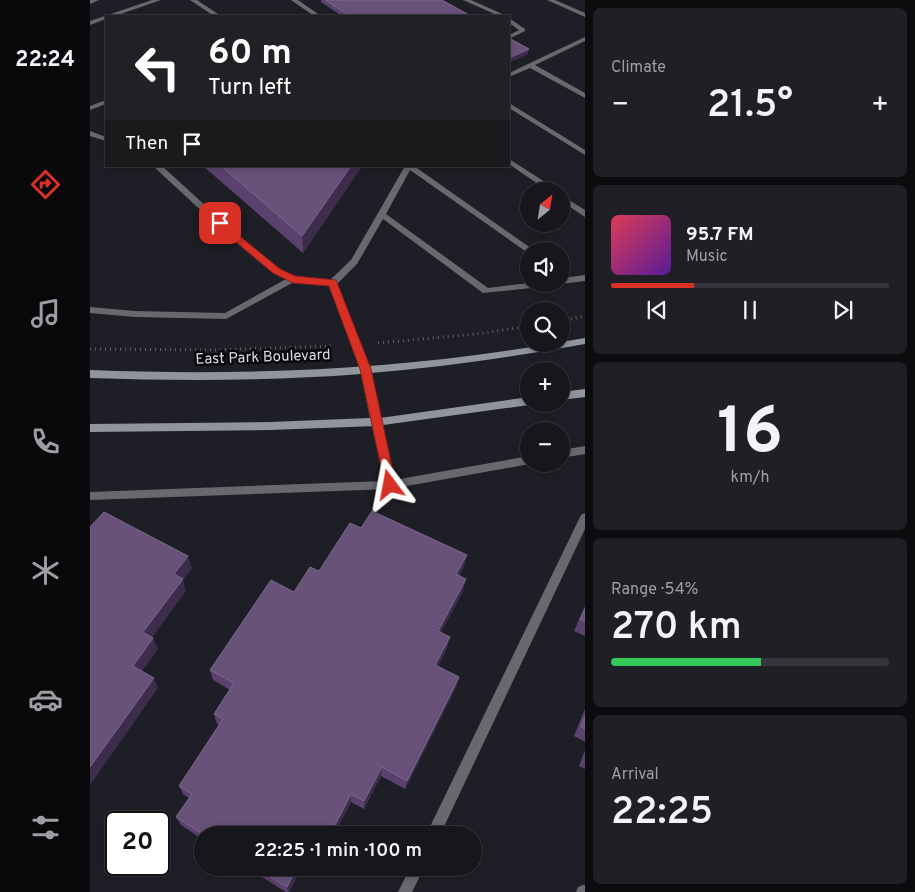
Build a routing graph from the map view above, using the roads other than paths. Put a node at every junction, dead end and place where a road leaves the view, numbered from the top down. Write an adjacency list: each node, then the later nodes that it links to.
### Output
1 (96, 0): 7 (street)
2 (158, 0): 8 (street)
3 (194, 0): 9 (street)
4 (294, 0): 10 (street)
5 (466, 0): 11 (street)
6 (550, 0): 12 (street)
7 (90, 2)
8 (114, 15)
9 (216, 15)
10 (316, 15)
11 (502, 15)
12 (585, 15)
13 (105, 18): 15 (street)
14 (510, 21): 16 (street)
15 (90, 23)
16 (510, 36)
17 (585, 39): 18 (street)
18 (530, 65): 19 (street); 20 (street)
19 (510, 75)
20 (585, 96)
21 (105, 102): 23 (street)
22 (510, 107): 26 (street)
23 (90, 108)
24 (90, 133): 25 (street)
25 (105, 138)
26 (585, 154)
27 (510, 162): 31 (street)
28 (158, 167): 37 (street)
29 (408, 167): 33 (street)
30 (410, 167): 35 (street)
31 (540, 182)
32 (570, 203): 34 (street)
33 (381, 214): 39 (street); 40 (street)
34 (585, 214)
35 (520, 243)
36 (585, 278): 38 (street)
37 (293, 279): 39 (street); 41 (street)
38 (572, 280)
39 (332, 283): 43 (street)
40 (520, 287)
41 (90, 310)
42 (585, 341): 43 (main road, East Park Boulevard)
43 (365, 369): 44 (main road, East Park Boulevard); 48 (main road)
44 (90, 374)
45 (585, 393): 46 (main road)
46 (570, 395)
47 (520, 402): 48 (main road)
48 (376, 422): 49 (main road); 53 (street)
49 (90, 428)
50 (585, 450): 51 (street)
51 (570, 452)
52 (520, 462): 53 (street)
53 (390, 485): 54 (street)
54 (90, 496)
55 (585, 518): 56 (street)
56 (436, 826)
57 (413, 876): 58 (street)
58 (405, 892)

